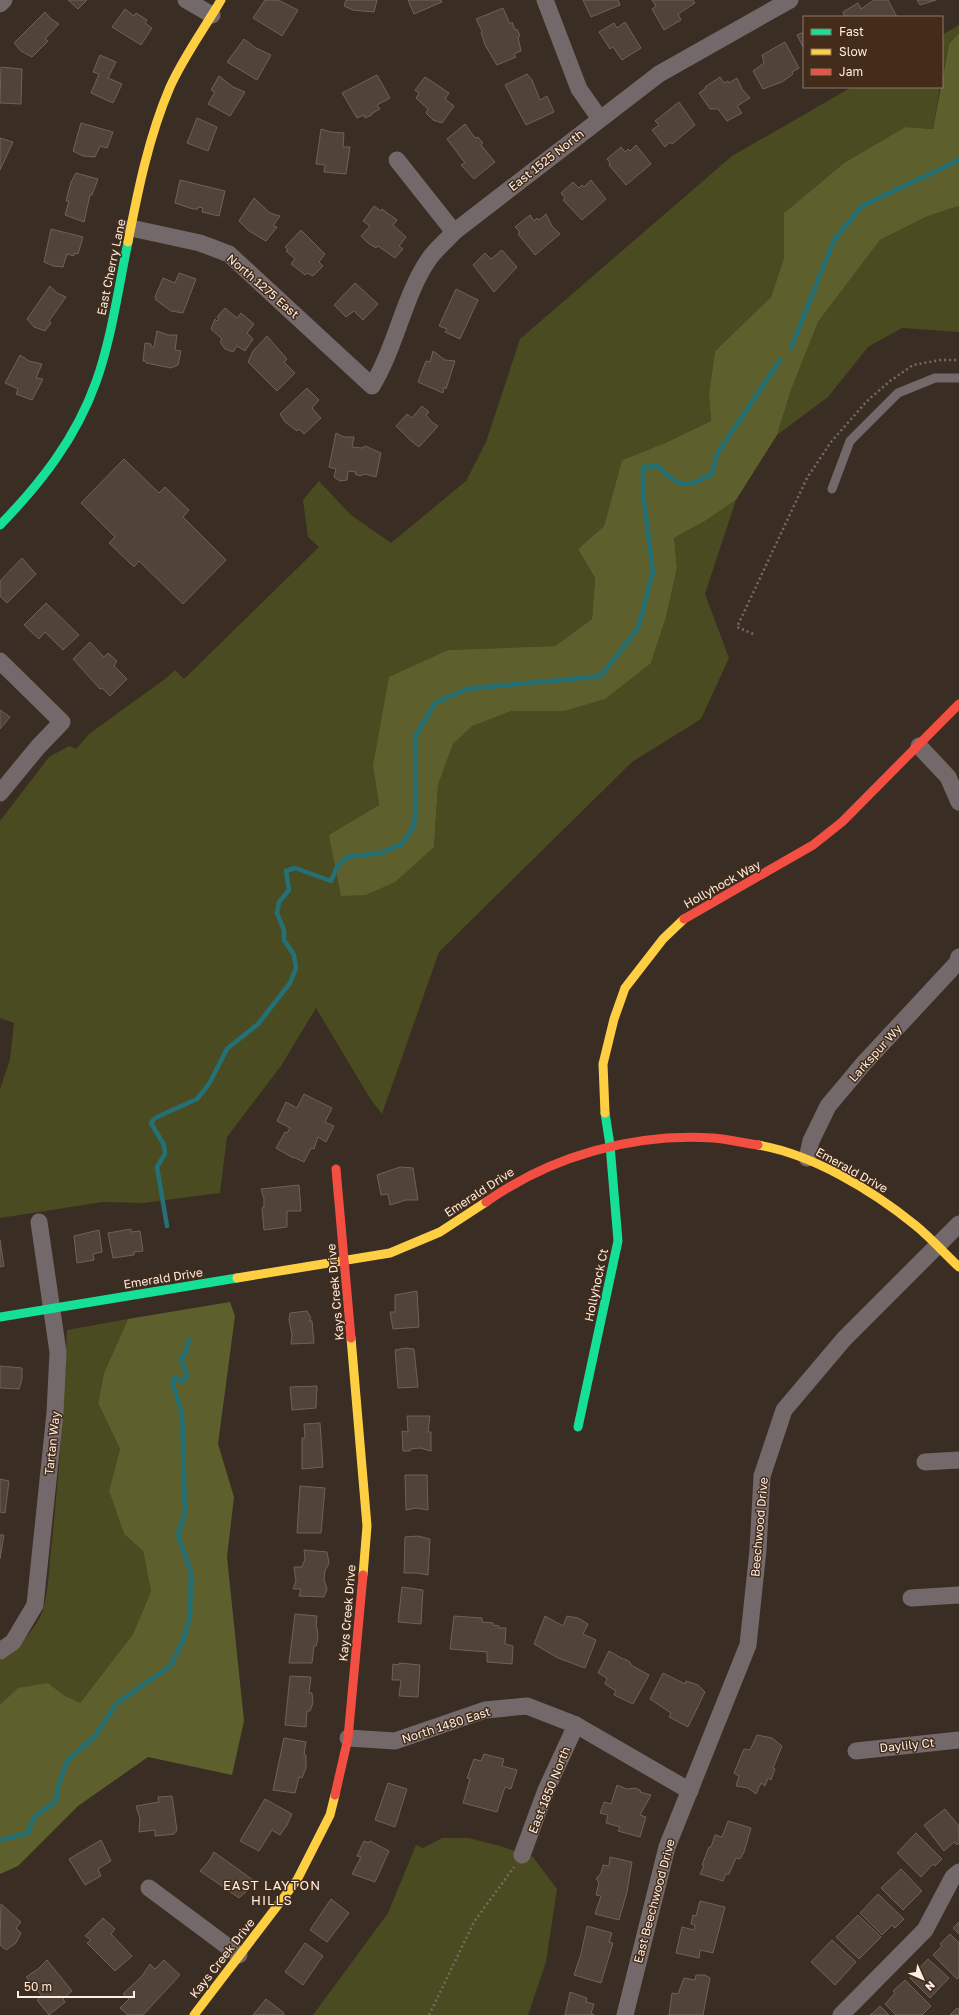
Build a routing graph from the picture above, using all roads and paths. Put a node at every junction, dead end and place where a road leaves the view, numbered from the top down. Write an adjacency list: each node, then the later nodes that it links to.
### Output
1 (4, 0): 6 (street)
2 (186, 0): 7 (street)
3 (221, 0): 7 (street, East Cherry Lane)
4 (545, 0): 8 (street)
5 (790, 0): 8 (street, East 1525 North)
6 (0, 4)
7 (212, 16): 10 (street, East Cherry Lane)
8 (600, 119): 11 (street, East 1525 North)
9 (397, 160): 11 (street)
10 (131, 228): 13 (street, North 1275 East); 15 (street, East Cherry Lane)
11 (454, 232): 13 (street, East 1525 North)
12 (959, 378): 14 (lane)
13 (372, 386)
14 (832, 489)
15 (0, 525)
16 (0, 661): 19 (street)
17 (959, 704): 18 (street, Hollyhock Way)
18 (919, 746): 20 (street); 22 (street, Hollyhock Way)
19 (0, 793)
20 (959, 802)
21 (959, 957): 23 (street, Larkspur Wy)
22 (610, 1145): 23 (street, Emerald Drive); 28 (street, Emerald Drive); 32 (street, Hollyhock Ct)
23 (807, 1158): 27 (street, Emerald Drive)
24 (336, 1169): 28 (street, Kays Creek Drive)
25 (38, 1222): 30 (street, Tartan Way)
26 (959, 1224): 27 (street, Beechwood Drive)
27 (938, 1244): 29 (street, Emerald Drive); 38 (street, Beechwood Drive)
28 (345, 1261): 30 (street, Emerald Drive); 40 (street, Kays Creek Drive)
29 (959, 1267)
30 (52, 1309): 31 (street, Emerald Drive); 37 (street, Tartan Way)
31 (0, 1316)
32 (578, 1428)
33 (959, 1460): 34 (street)
34 (925, 1462)
35 (959, 1595): 36 (street)
36 (911, 1598)
37 (0, 1651)
38 (726, 1701): 43 (street, East Beechwood Drive)
39 (576, 1725): 40 (street, North 1480 East); 43 (street, North 1480 East); 44 (street, East 1850 North)
40 (348, 1738): 47 (street, Kays Creek Drive)
41 (959, 1740): 42 (street, Daylily Ct)
42 (856, 1751)
43 (690, 1791): 50 (street, East Beechwood Drive)
44 (522, 1856): 49 (path)
45 (959, 1872): 51 (street)
46 (149, 1888): 47 (street)
47 (239, 1955): 48 (street, Kays Creek Drive)
48 (194, 2015)
49 (429, 2015)
50 (625, 2015)
51 (841, 2015)

